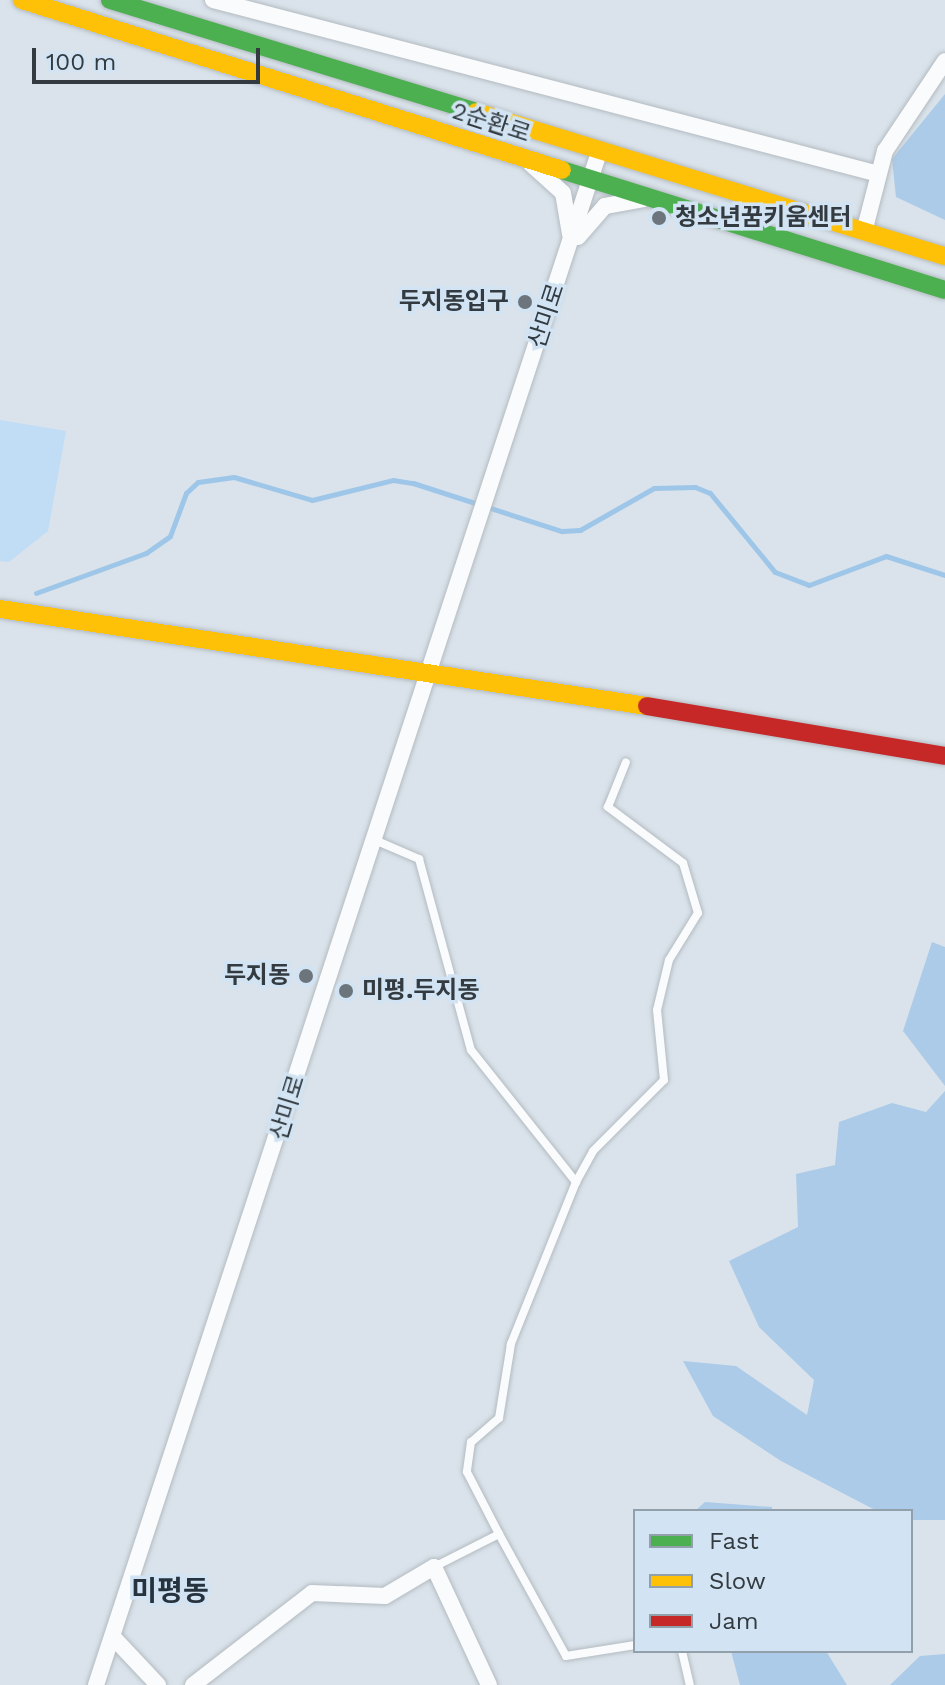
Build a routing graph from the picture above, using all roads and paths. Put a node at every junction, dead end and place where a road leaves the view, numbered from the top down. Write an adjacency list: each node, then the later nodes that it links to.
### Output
1 (22, 0): 6 (street, 2순환로)
2 (110, 0): 5 (street, 2순환로)
3 (213, 0): 7 (street)
4 (945, 61): 7 (street)
5 (599, 152): 8 (street, 산미로); 10 (street, 2순환로)
6 (527, 160): 8 (street, 2순환로); 11 (street)
7 (879, 174): 10 (street)
8 (590, 181): 9 (street, 2순환로); 11 (street, 산미로)
9 (652, 200): 11 (street); 13 (street, 2순환로)
10 (864, 232): 12 (street, 2순환로)
11 (568, 251): 15 (street, 산미로)
12 (945, 256)
13 (945, 290)
14 (0, 609): 15 (street)
15 (434, 670): 16 (street); 18 (street, 산미로)
16 (945, 756)
17 (626, 762): 19 (lane)
18 (377, 841): 19 (lane); 22 (street, 산미로)
19 (576, 1182): 20 (lane)
20 (499, 1534): 21 (lane); 23 (lane)
21 (434, 1567): 27 (street); 28 (street)
22 (113, 1637): 25 (street, 산미로); 26 (street)
23 (633, 1645)
24 (682, 1653): 29 (lane)
25 (96, 1685)
26 (158, 1685)
27 (193, 1685)
28 (489, 1685)
29 (690, 1685)

